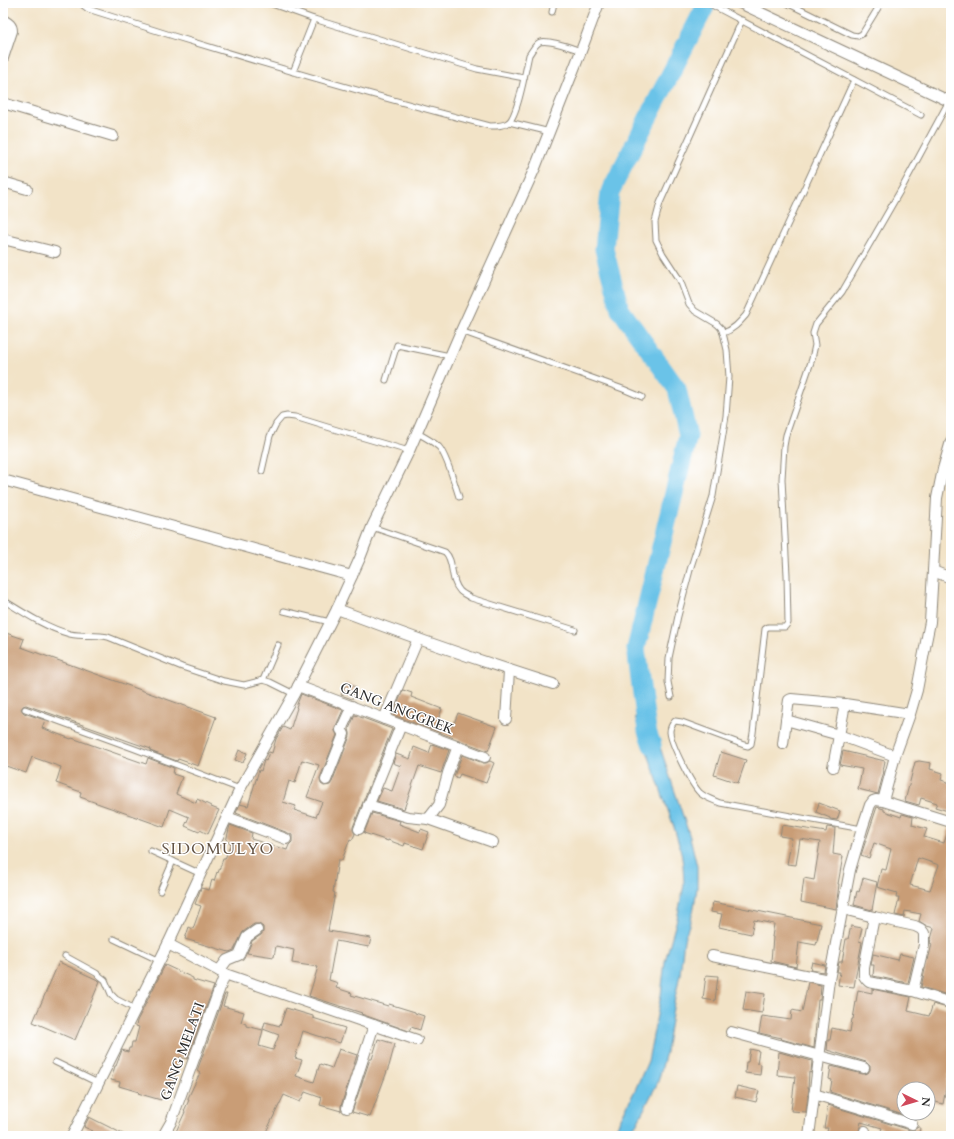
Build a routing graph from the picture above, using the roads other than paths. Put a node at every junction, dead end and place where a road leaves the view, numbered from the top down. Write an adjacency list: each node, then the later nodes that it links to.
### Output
1 (81, 3): 15 (lane)
2 (269, 3): 10 (lane)
3 (554, 3): 9 (lane)
4 (599, 3): 13 (street)
5 (708, 3): 12 (lane)
6 (740, 3): 18 (street)
7 (787, 3): 8 (lane)
8 (881, 3)
9 (552, 12)
10 (314, 19): 15 (lane); 16 (lane)
11 (3, 20): 14 (street)
12 (742, 20): 17 (lane); 29 (lane)
13 (581, 51): 16 (lane); 22 (street)
14 (3, 58)
15 (293, 72): 21 (lane)
16 (524, 78): 21 (lane)
17 (854, 80): 20 (lane); 29 (lane)
18 (950, 102): 77 (lane)
19 (3, 103): 23 (street)
20 (921, 115)
21 (509, 122): 22 (lane)
22 (550, 132): 28 (street)
23 (113, 136)
24 (3, 182): 25 (street)
25 (27, 189)
26 (3, 239): 27 (street)
27 (55, 252)
28 (461, 331): 30 (street); 32 (lane)
29 (724, 333): 54 (lane)
30 (450, 356): 31 (lane); 33 (street)
31 (386, 380)
32 (642, 397)
33 (417, 433): 35 (street); 38 (lane)
34 (951, 441): 40 (street)
35 (409, 451): 36 (lane); 39 (street)
36 (262, 471)
37 (3, 480): 41 (street)
38 (459, 497)
39 (372, 527): 41 (street); 47 (lane)
40 (933, 571): 42 (street); 58 (street)
41 (352, 576): 44 (street)
42 (951, 578)
43 (3, 600): 51 (lane)
44 (337, 610): 46 (street); 48 (street)
45 (284, 611): 46 (lane)
46 (330, 622): 53 (street)
47 (575, 630)
48 (418, 639): 50 (street); 59 (street)
49 (278, 645): 51 (lane)
50 (509, 670): 52 (street); 60 (street)
51 (263, 680): 53 (lane)
52 (553, 684)
53 (296, 690): 56 (street, GANG ANGGREK); 70 (street)
54 (671, 697)
55 (845, 704): 58 (street); 61 (street); 63 (street)
56 (352, 706): 59 (street, GANG ANGGREK); 69 (street)
57 (25, 709): 70 (lane)
58 (910, 714): 66 (street)
59 (384, 719): 62 (street, GANG ANGGREK)
60 (506, 719)
61 (786, 720): 63 (street); 64 (street)
62 (401, 725): 65 (street, GANG ANGGREK); 72 (street)
63 (839, 735): 66 (street); 68 (street)
64 (783, 744)
65 (458, 746): 67 (street, GANG ANGGREK); 74 (street)
66 (895, 756): 71 (street)
67 (485, 757)
68 (833, 767)
69 (326, 780)
70 (240, 789): 73 (street)
71 (883, 801): 75 (street); 77 (street)
72 (368, 805): 74 (street); 76 (street)
73 (227, 817): 78 (street); 82 (street)
74 (428, 819): 79 (street)
75 (951, 822)
76 (358, 829)
77 (862, 829): 84 (street)
78 (286, 839)
79 (494, 842)
80 (151, 851): 81 (lane)
81 (173, 861): 82 (lane); 83 (lane)
82 (201, 874): 88 (street)
83 (160, 891)
84 (842, 909): 85 (street); 93 (street)
85 (874, 917): 94 (street); 94 (street)
86 (257, 930): 92 (street)
87 (114, 939): 91 (lane)
88 (168, 944): 91 (street); 92 (street)
89 (65, 956): 96 (lane)
90 (712, 956): 93 (street)
91 (160, 961): 96 (street)
92 (222, 972): 97 (street); 108 (street, GANG MELATI)
93 (829, 980): 100 (street)
94 (913, 991): 95 (street)
95 (951, 1003)
96 (135, 1009): 103 (street)
97 (374, 1025): 99 (street); 105 (street)
98 (731, 1032): 100 (street)
99 (417, 1040)
100 (819, 1056): 102 (street); 104 (street)
101 (55, 1062): 103 (lane)
102 (864, 1068)
103 (98, 1083): 107 (street)
104 (814, 1094): 106 (street); 109 (street)
105 (348, 1108)
106 (912, 1124)
107 (72, 1136)
108 (163, 1136)
109 (809, 1136)

